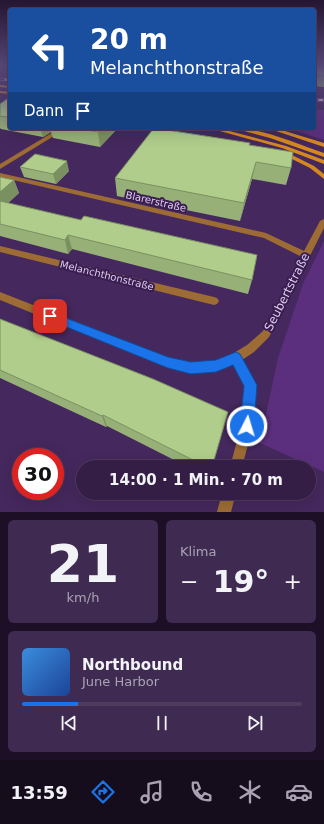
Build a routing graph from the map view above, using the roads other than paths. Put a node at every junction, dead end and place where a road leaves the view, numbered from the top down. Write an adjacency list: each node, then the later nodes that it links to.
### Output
1 (61, 130): 9 (street)
2 (220, 130): 5 (main road)
3 (244, 130): 7 (main road)
4 (276, 130): 6 (main road)
5 (262, 141): 8 (main road); 11 (main road)
6 (324, 145)
7 (324, 154)
8 (324, 162)
9 (0, 167)
10 (0, 175): 14 (street, Blarerstraße)
11 (324, 176)
12 (324, 221): 14 (street, Seubertstraße)
13 (0, 249): 16 (street, Melanchthonstraße)
14 (305, 255): 17 (street, Seubertstraße)
15 (0, 296): 17 (street)
16 (214, 301)
17 (236, 358): 18 (street)
18 (238, 460)
19 (227, 500): 20 (street)
20 (224, 512)

